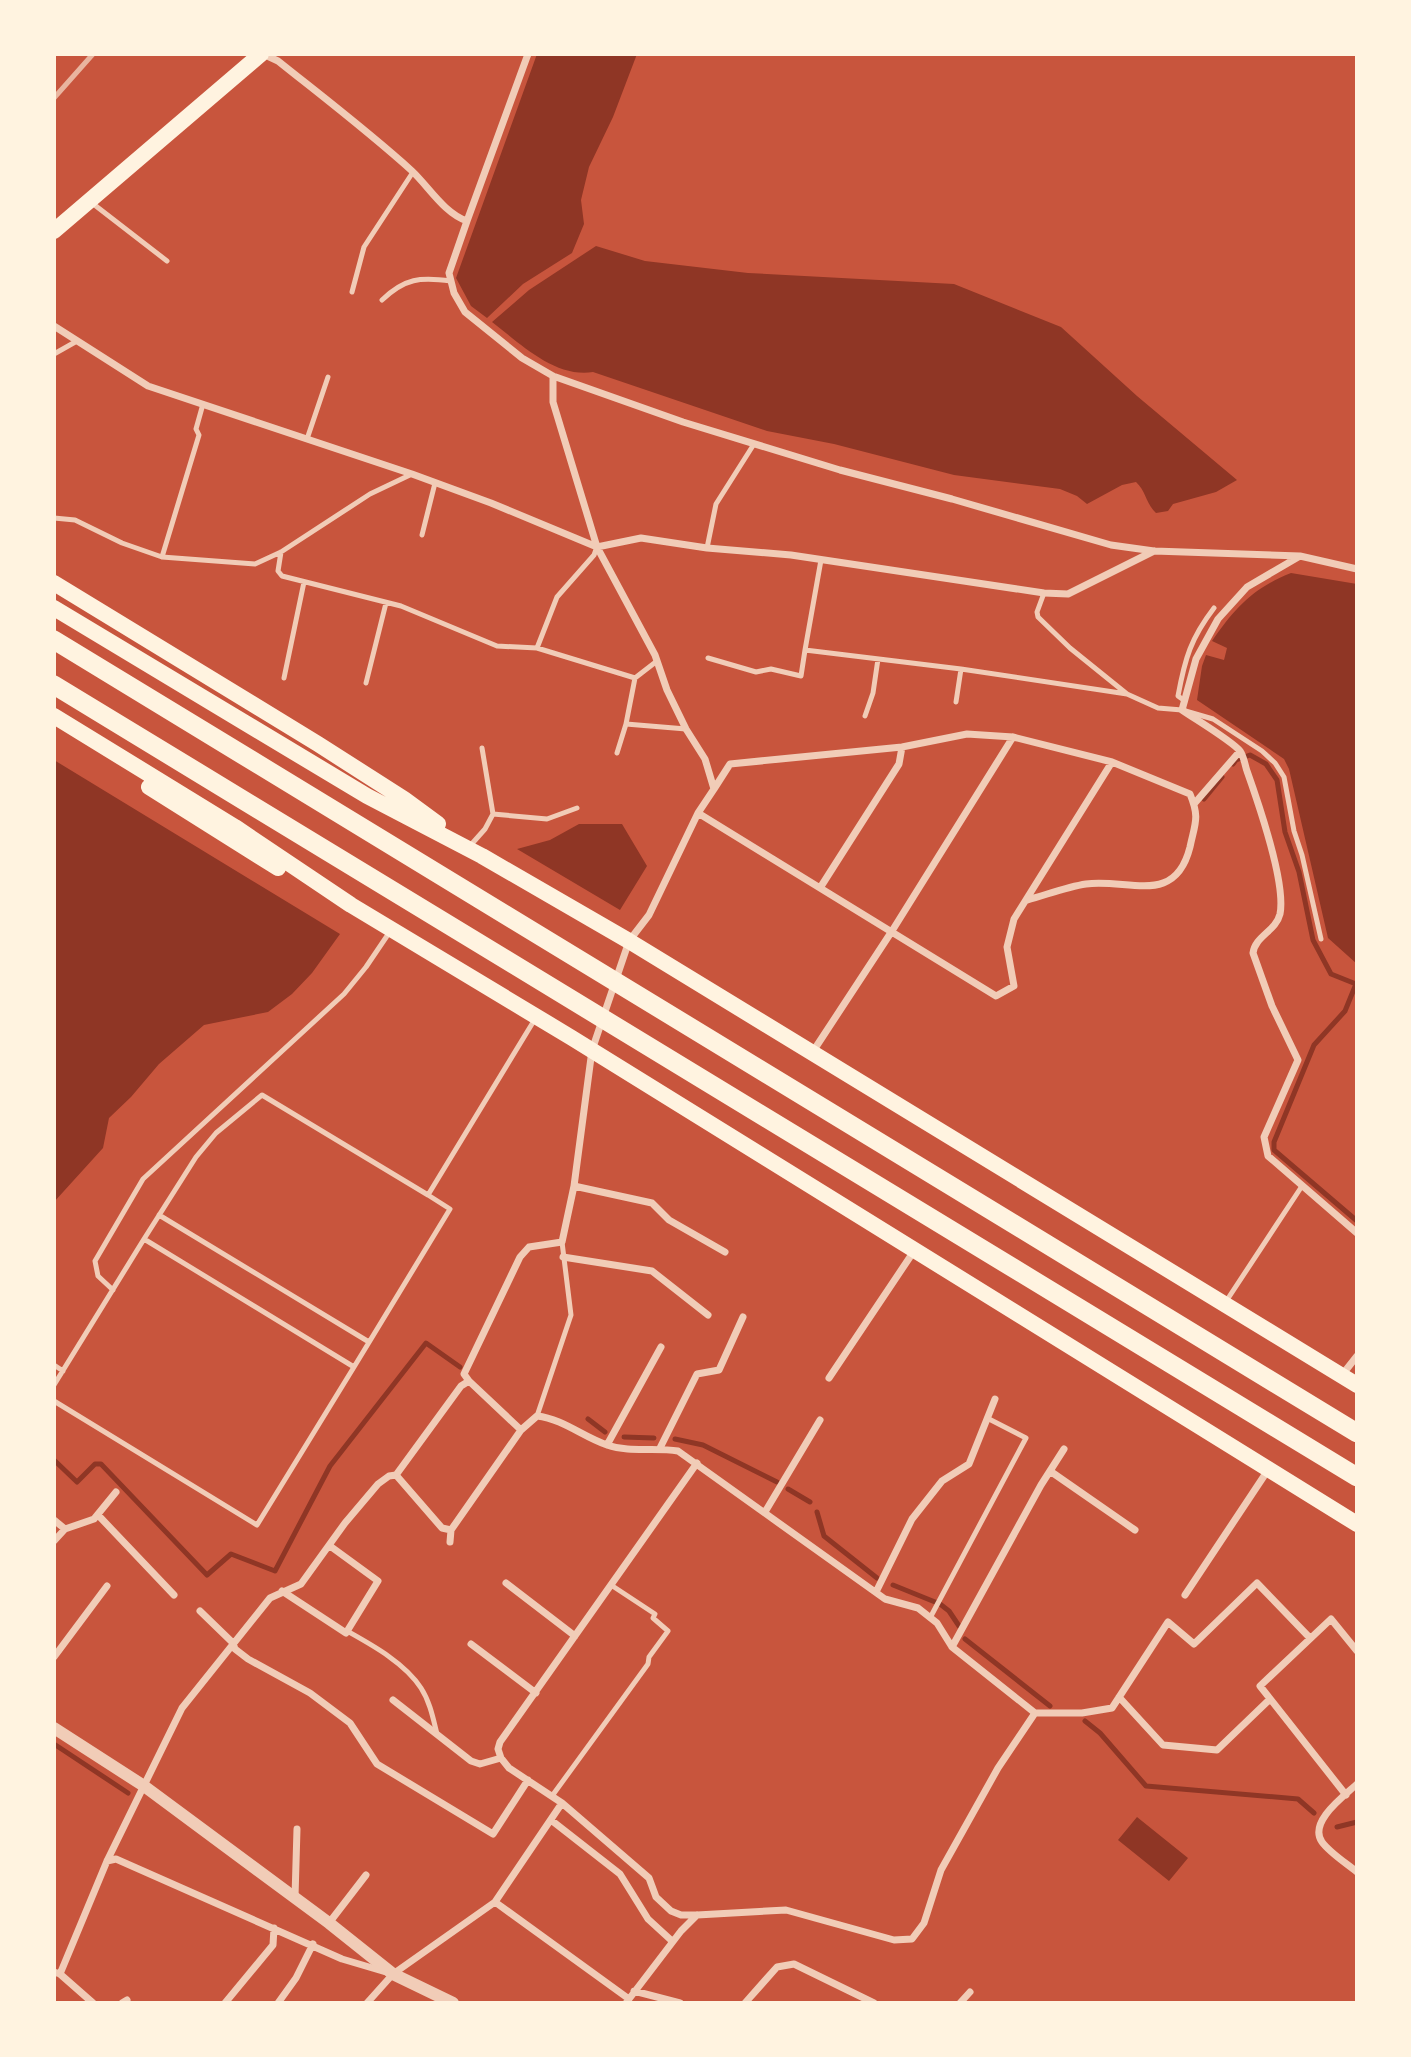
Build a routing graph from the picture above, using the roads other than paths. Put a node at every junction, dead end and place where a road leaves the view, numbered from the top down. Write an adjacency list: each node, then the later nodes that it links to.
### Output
1 (262, 54): 3 (street); 4 (main road)
2 (528, 54): 5 (street)
3 (413, 172): 5 (street); 9 (lane)
4 (90, 201): 6 (main road); 7 (lane)
5 (467, 221): 8 (street)
6 (54, 231)
7 (167, 261)
8 (451, 281): 10 (lane); 14 (street)
9 (352, 292)
10 (382, 300)
11 (54, 326): 12 (street)
12 (76, 341): 13 (lane); 16 (street)
13 (54, 354)
14 (553, 376): 18 (street); 23 (street)
15 (328, 377): 17 (lane)
16 (203, 404): 17 (street); 28 (lane)
17 (307, 439): 19 (street)
18 (754, 444): 24 (lane); 25 (street)
19 (412, 474): 20 (street); 26 (lane)
20 (435, 483): 22 (lane); 23 (street)
21 (54, 518): 28 (lane)
22 (422, 535)
23 (597, 547): 24 (street); 38 (lane); 42 (street)
24 (707, 548): 29 (street)
25 (1154, 551): 27 (street); 33 (street)
26 (281, 552): 28 (lane); 31 (lane)
27 (1300, 556): 30 (street); 50 (street)
28 (162, 557)
29 (821, 560): 33 (street); 39 (lane)
30 (1357, 569)
31 (304, 582): 34 (lane); 44 (lane)
32 (54, 583): 68 (main road)
33 (1044, 593): 48 (lane)
34 (386, 603): 38 (lane); 46 (lane)
35 (54, 608): 68 (main road)
36 (1214, 608): 50 (lane)
37 (54, 640): 110 (highway)
38 (537, 648): 45 (lane)
39 (805, 650): 40 (lane); 41 (lane)
40 (708, 658)
41 (878, 659): 43 (lane); 53 (lane)
42 (657, 661): 45 (lane); 56 (street)
43 (961, 669): 48 (lane); 49 (lane)
44 (284, 678)
45 (635, 678): 54 (lane)
46 (366, 683)
47 (54, 685): 118 (highway)
48 (1127, 694): 51 (lane)
49 (956, 702)
50 (1185, 702): 51 (street)
51 (1182, 710): 61 (street); 73 (lane)
52 (54, 716): 75 (main road)
53 (865, 716)
54 (626, 724): 56 (lane); 60 (lane)
55 (54, 729): 72 (main road)
56 (685, 729): 63 (street)
57 (1013, 737): 58 (street); 62 (street); 71 (street)
58 (902, 747): 63 (street); 69 (street)
59 (482, 748): 67 (lane)
60 (617, 752)
61 (1240, 752): 64 (street); 80 (street)
62 (1112, 762): 64 (street); 70 (street)
63 (714, 789): 66 (street)
64 (1194, 804): 70 (street)
65 (577, 808): 67 (lane)
66 (698, 813): 69 (street); 74 (street)
67 (493, 814): 68 (lane)
68 (476, 852): 74 (main road)
69 (820, 888): 71 (street)
70 (1027, 900): 71 (street)
71 (892, 931): 78 (street)
72 (389, 933): 75 (main road); 89 (lane)
73 (1321, 939)
74 (629, 941): 77 (street); 78 (main road)
75 (427, 950): 76 (main road)
76 (537, 1017): 77 (main road); 81 (lane)
77 (592, 1050): 79 (street); 86 (main road)
78 (812, 1053): 90 (main road)
79 (575, 1186): 85 (street); 87 (street)
80 (1302, 1186): 83 (street); 90 (lane)
81 (428, 1195): 82 (lane); 93 (lane)
82 (159, 1214): 84 (lane); 93 (lane)
83 (1357, 1233)
84 (144, 1239): 89 (lane); 97 (lane)
85 (562, 1242): 88 (lane); 101 (street)
86 (915, 1250): 100 (street); 115 (main road)
87 (724, 1252)
88 (564, 1257): 91 (street); 106 (lane)
89 (113, 1290): 98 (lane)
90 (1224, 1306): 99 (main road)
91 (708, 1315)
92 (743, 1317): 112 (street)
93 (369, 1342): 97 (lane)
94 (661, 1346): 111 (street)
95 (1357, 1356): 99 (street)
96 (54, 1365): 98 (lane)
97 (354, 1367): 105 (lane)
98 (63, 1371): 102 (lane)
99 (1342, 1376): 103 (main road)
100 (829, 1378)
101 (469, 1381): 109 (street); 117 (street)
102 (54, 1385)
103 (1357, 1385)
104 (995, 1399): 107 (street)
105 (54, 1401)
106 (537, 1416): 109 (street); 111 (street)
107 (987, 1418): 134 (street); 138 (lane)
108 (820, 1420): 120 (street)
109 (521, 1430): 125 (street)
110 (1357, 1433)
111 (607, 1445): 112 (street)
112 (660, 1448): 114 (street)
113 (1064, 1449): 116 (street)
114 (696, 1463): 120 (street); 131 (street)
115 (1268, 1470): 123 (main road); 136 (street)
116 (1050, 1471): 126 (street); 144 (street)
117 (396, 1475): 125 (street); 129 (street)
118 (1357, 1477)
119 (116, 1492): 121 (street)
120 (765, 1512): 134 (street)
121 (98, 1515): 124 (street); 135 (street)
122 (54, 1521): 124 (street)
123 (1357, 1524)
124 (65, 1529): 127 (street)
125 (451, 1530): 128 (street)
126 (1135, 1530)
127 (54, 1541)
128 (450, 1542)
129 (330, 1546): 133 (street); 139 (street)
130 (506, 1583): 140 (street)
131 (611, 1585): 140 (street); 159 (lane)
132 (107, 1586): 146 (street)
133 (282, 1591): 139 (street); 142 (street)
134 (876, 1592): 138 (street)
135 (174, 1595)
136 (1185, 1595)
137 (200, 1611): 142 (street)
138 (930, 1618): 144 (street)
139 (347, 1630): 153 (lane)
140 (575, 1636): 147 (street)
141 (1310, 1638): 145 (street); 148 (street); 149 (street)
142 (233, 1643): 155 (street); 157 (street)
143 (471, 1644): 147 (street)
144 (952, 1647): 151 (street)
145 (1357, 1651)
146 (54, 1657)
147 (536, 1693): 154 (street)
148 (1119, 1698): 149 (street); 151 (street)
149 (1270, 1699): 158 (street)
150 (393, 1700): 153 (street)
151 (1035, 1713): 168 (street)
152 (54, 1728): 157 (street)
153 (437, 1734): 154 (street)
154 (501, 1758): 155 (street)
155 (528, 1780): 159 (street)
156 (1357, 1784): 158 (street)
157 (144, 1786): 163 (street); 166 (street)
158 (1346, 1795): 164 (street)
159 (552, 1796): 160 (street)
160 (562, 1803): 161 (street); 168 (street)
161 (551, 1820): 167 (street); 171 (street)
162 (297, 1829): 166 (street)
163 (107, 1861): 170 (street); 173 (street)
164 (1357, 1872)
165 (366, 1875): 169 (street)
166 (295, 1897): 169 (street)
167 (495, 1902): 174 (street); 177 (street)
168 (697, 1915): 171 (street)
169 (330, 1923): 174 (street)
170 (274, 1928): 172 (street); 179 (street)
171 (672, 1941): 175 (street)
172 (313, 1944): 174 (street); 180 (street)
173 (57, 1973): 178 (street)
174 (393, 1974): 181 (street); 182 (street)
175 (635, 1991): 177 (street); 183 (street)
176 (970, 1992): 186 (street)
177 (627, 2001)
178 (93, 2003)
179 (225, 2003)
180 (278, 2003)
181 (367, 2003)
182 (453, 2003)
183 (680, 2003)
184 (745, 2003): 185 (street)
185 (874, 2003)
186 (960, 2003)

